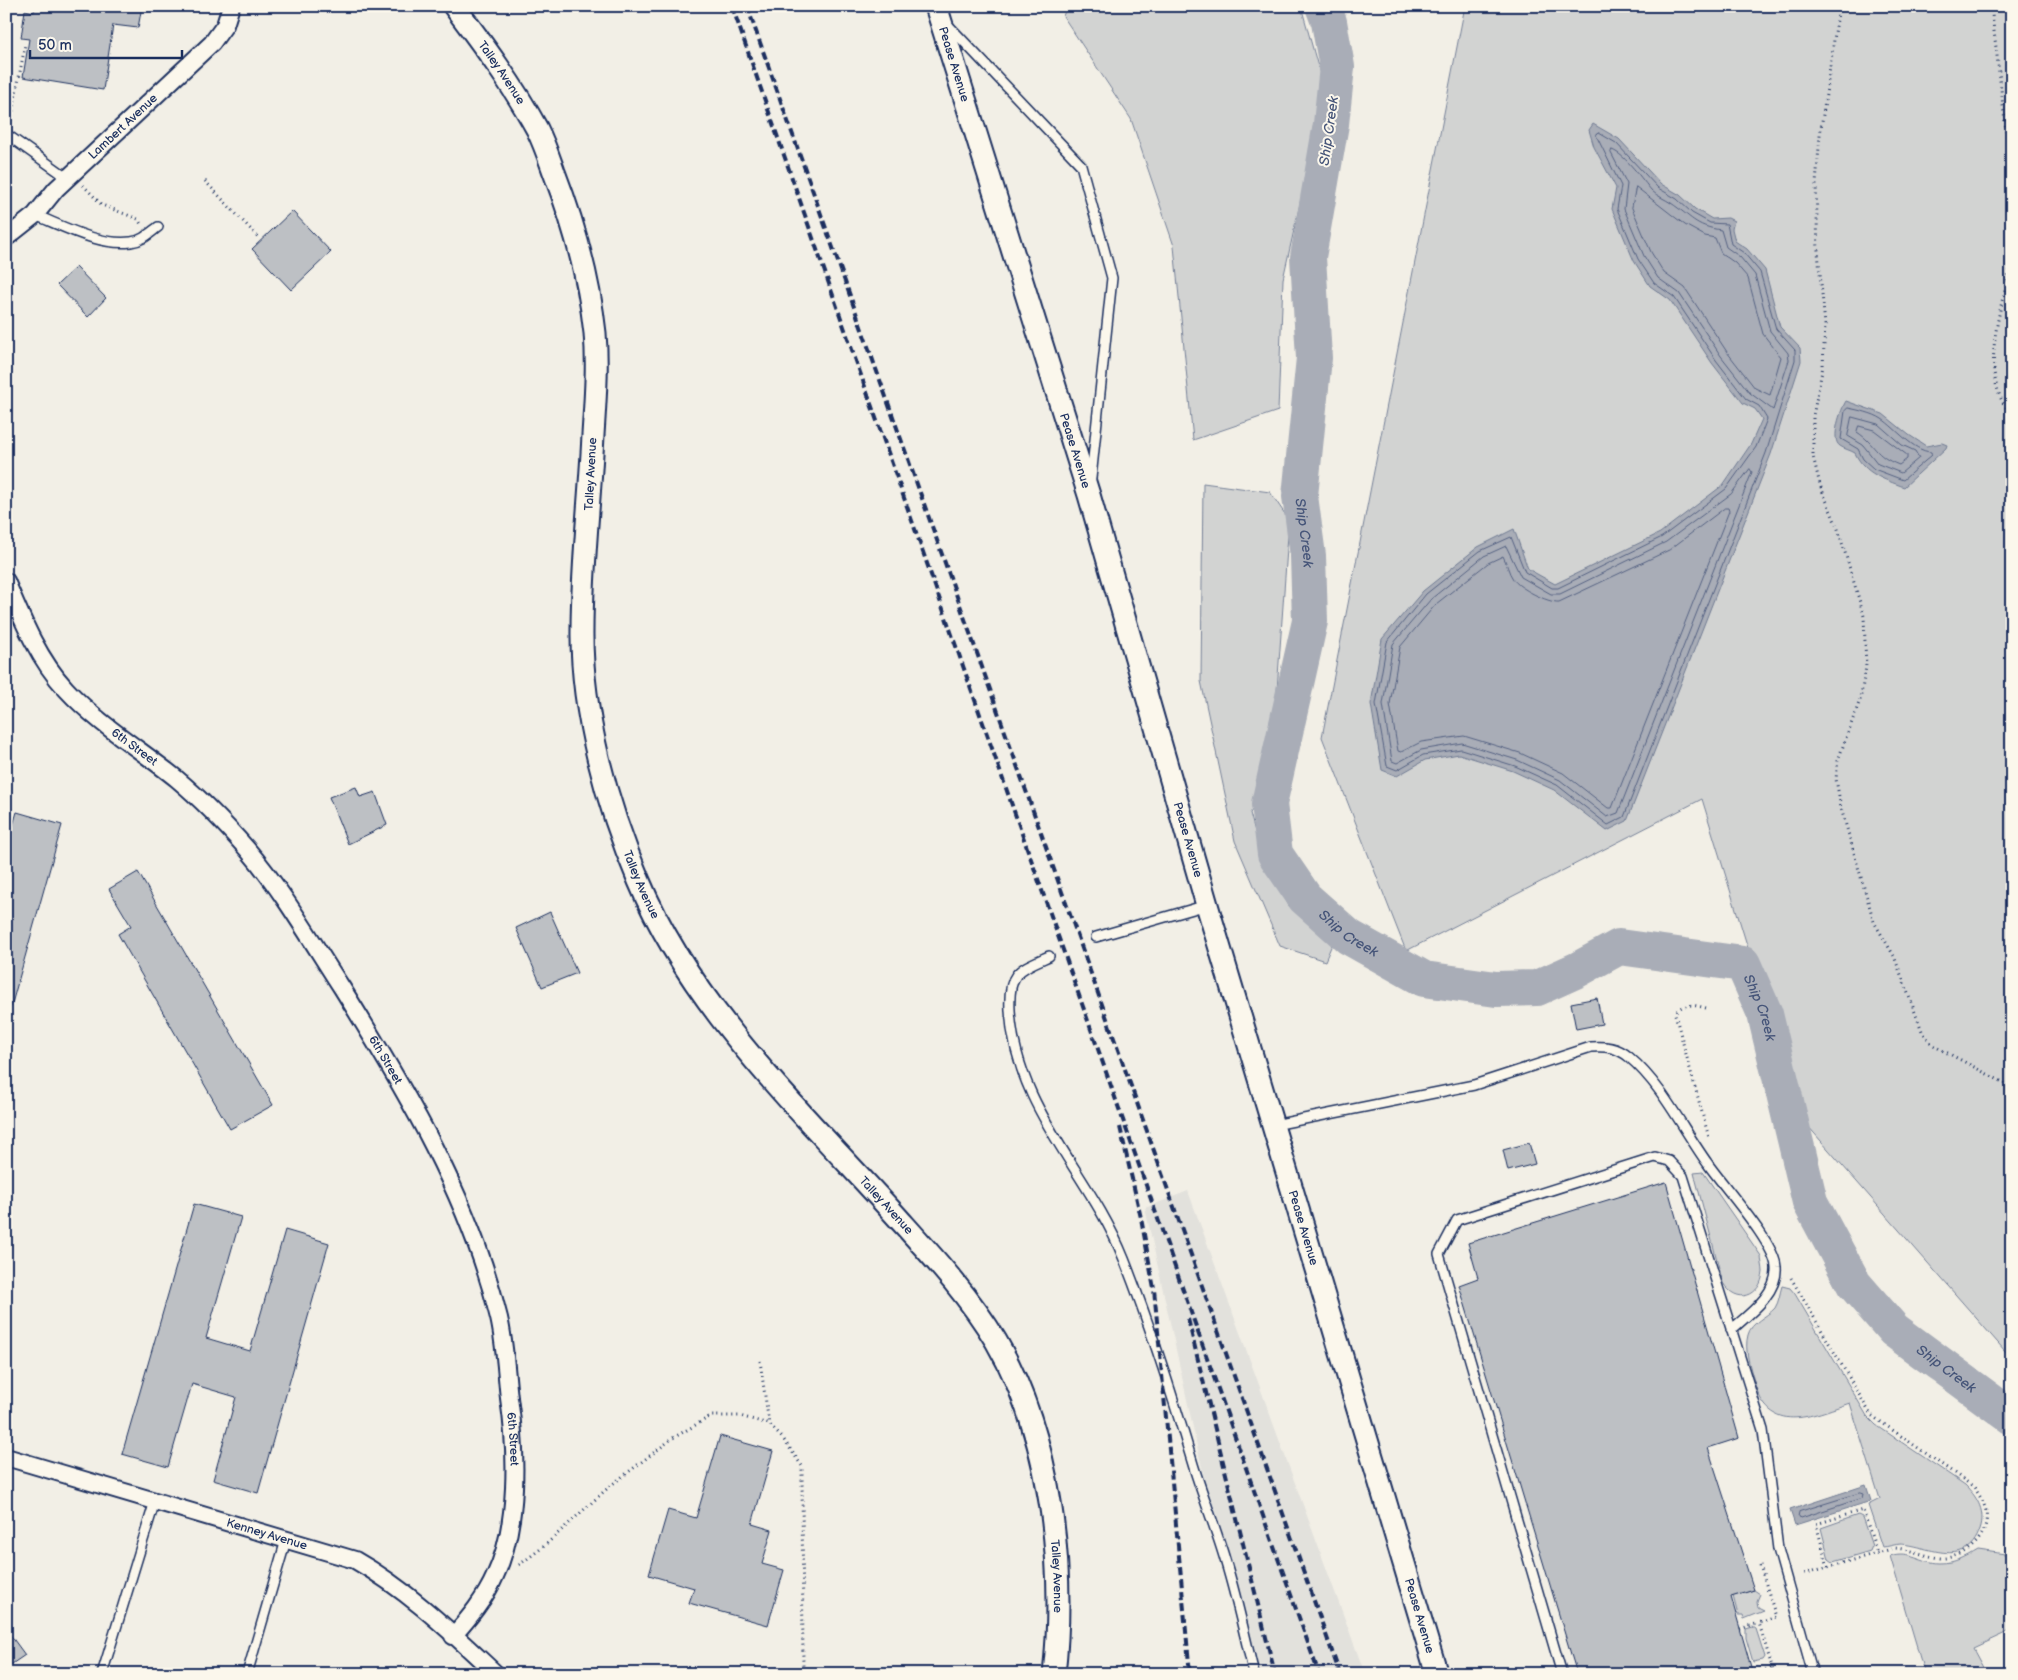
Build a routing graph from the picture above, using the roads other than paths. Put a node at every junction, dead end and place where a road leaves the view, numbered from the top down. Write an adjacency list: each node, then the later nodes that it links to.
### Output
1 (231, 6): 5 (street, Lambert Avenue)
2 (454, 6): 23 (street, Talley Avenue)
3 (938, 12): 9 (street, Pease Avenue); 9 (lane)
4 (8, 129): 5 (lane)
5 (75, 180): 6 (street, Lambert Avenue)
6 (35, 214): 7 (lane); 8 (street, Lambert Avenue)
7 (154, 230)
8 (6, 238)
9 (1089, 495): 11 (street, Pease Avenue)
10 (6, 581): 19 (street, 6th Street)
11 (1207, 905): 12 (lane); 14 (street, Pease Avenue)
12 (1096, 938)
13 (1049, 956): 24 (lane)
14 (1274, 1125): 15 (lane); 25 (street, Pease Avenue)
15 (1731, 1330): 26 (lane); 27 (lane)
16 (6, 1457): 17 (street, Kenney Avenue)
17 (155, 1501): 18 (street, Kenney Avenue); 20 (lane)
18 (286, 1540): 19 (street, Kenney Avenue); 21 (lane)
19 (453, 1636): 22 (street, Kenney Avenue)
20 (102, 1674)
21 (247, 1674)
22 (496, 1674)
23 (1054, 1674)
24 (1254, 1674)
25 (1437, 1674)
26 (1562, 1674)
27 (1813, 1674)

